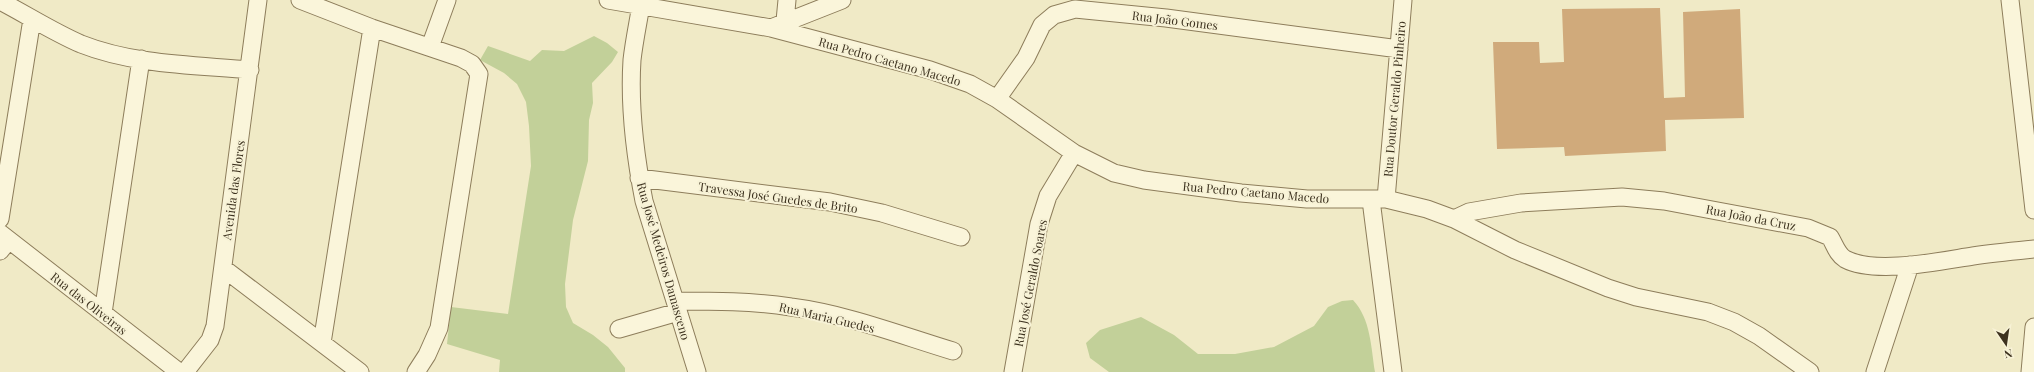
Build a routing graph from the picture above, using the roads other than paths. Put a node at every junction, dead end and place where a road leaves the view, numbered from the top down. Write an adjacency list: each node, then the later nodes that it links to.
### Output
1 (258, 0): 17 (street, Avenida das Flores)
2 (300, 0): 13 (street)
3 (447, 0): 14 (street)
4 (608, 0): 10 (street, Rua Pedro Caetano Macedo)
5 (787, 0): 12 (street)
6 (842, 0): 12 (street)
7 (1403, 0): 15 (street, Rua Doutor Geraldo Pinheiro)
8 (2010, 0): 22 (street)
9 (0, 1): 11 (street)
10 (642, 5): 12 (street, Rua Pedro Caetano Macedo); 20 (street, Rua José Medeiros Damasceno)
11 (32, 19): 16 (street); 23 (street)
12 (778, 25): 18 (street, Rua Pedro Caetano Macedo)
13 (372, 28): 14 (street); 34 (street)
14 (430, 47): 39 (street)
15 (1399, 49): 18 (street, Rua João Gomes); 21 (street, Rua Doutor Geraldo Pinheiro)
16 (141, 59): 17 (street); 31 (street)
17 (250, 70): 29 (street, Avenida das Flores)
18 (997, 99): 19 (street, Rua Pedro Caetano Macedo)
19 (1074, 153): 21 (street, Rua Pedro Caetano Macedo); 41 (street, Rua José Geraldo Soares)
20 (639, 178): 25 (street, Travessa José Guedes de Brito); 30 (street, Rua José Medeiros Damasceno)
21 (1378, 199): 24 (street, Rua Pedro Caetano Macedo); 42 (street, Rua Doutor Geraldo Pinheiro)
22 (2034, 210)
23 (0, 219)
24 (1454, 219): 28 (street, Rua João da Cruz); 43 (street, Rua Pedro Caetano Macedo)
25 (961, 237)
26 (3, 241): 31 (street, Rua das Oliveiras)
27 (2034, 249): 28 (street, Rua João da Cruz)
28 (1910, 265): 44 (street)
29 (223, 268): 34 (street); 37 (street, Avenida das Flores)
30 (676, 306): 33 (street, Rua Maria Guedes); 35 (street, Rua Maria Guedes); 40 (street, Rua José Medeiros Damasceno)
31 (102, 313): 36 (street, Rua das Oliveiras)
32 (2034, 327): 45 (street)
33 (619, 329)
34 (322, 343): 38 (street)
35 (953, 351)
36 (179, 372)
37 (185, 372)
38 (360, 372)
39 (416, 372)
40 (697, 372)
41 (1013, 372)
42 (1393, 372)
43 (1810, 372)
44 (1875, 372)
45 (2030, 372)

